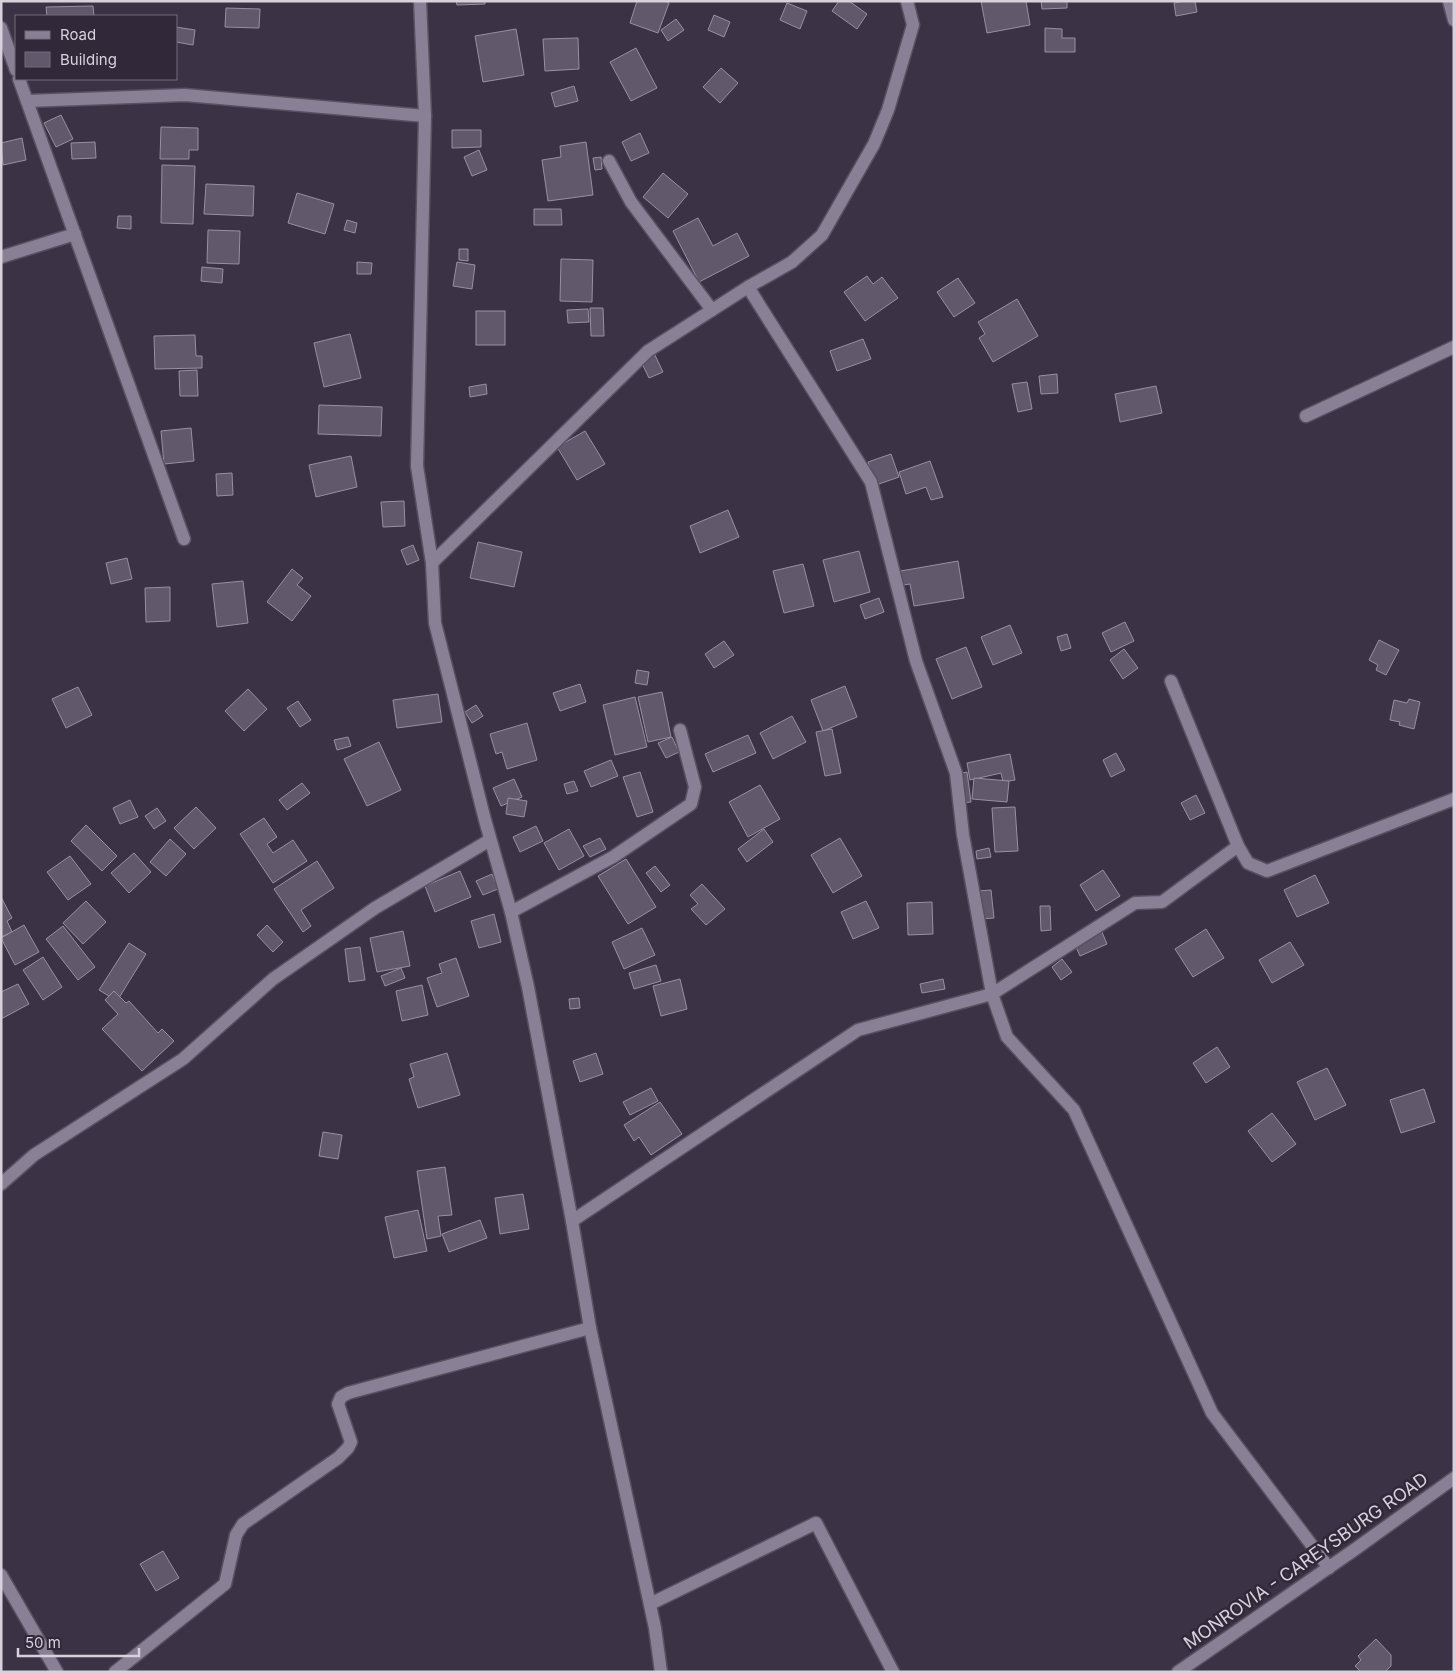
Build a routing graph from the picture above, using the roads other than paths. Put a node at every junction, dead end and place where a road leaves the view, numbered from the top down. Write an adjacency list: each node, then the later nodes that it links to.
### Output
1 (420, 1): 9 (street)
2 (906, 1): 13 (street)
3 (1448, 1): 4 (street)
4 (1454, 20)
5 (1, 28): 6 (street)
6 (15, 67)
7 (20, 80): 8 (street)
8 (27, 101): 9 (street); 11 (street)
9 (425, 116): 18 (street)
10 (609, 161): 14 (street)
11 (75, 234): 12 (street); 17 (street)
12 (1, 257)
13 (748, 287): 14 (street); 25 (street)
14 (712, 310): 18 (street)
15 (1454, 347): 16 (street)
16 (1306, 416)
17 (184, 539)
18 (432, 563): 22 (street)
19 (1171, 681): 23 (street)
20 (680, 730): 24 (street)
21 (1454, 798): 23 (street)
22 (490, 840): 24 (street); 26 (street)
23 (1238, 846): 25 (street)
24 (510, 912): 27 (street)
25 (992, 994): 27 (street); 30 (street)
26 (1, 1184)
27 (572, 1221): 28 (street)
28 (590, 1328): 32 (street); 34 (street)
29 (1454, 1478): 30 (street, MONROVIA - CAREYSBURG ROAD)
30 (1329, 1568): 37 (street, MONROVIA - CAREYSBURG ROAD)
31 (1, 1575): 33 (street)
32 (650, 1604): 35 (street); 36 (street)
33 (57, 1672)
34 (115, 1672)
35 (661, 1672)
36 (893, 1672)
37 (1178, 1672)

